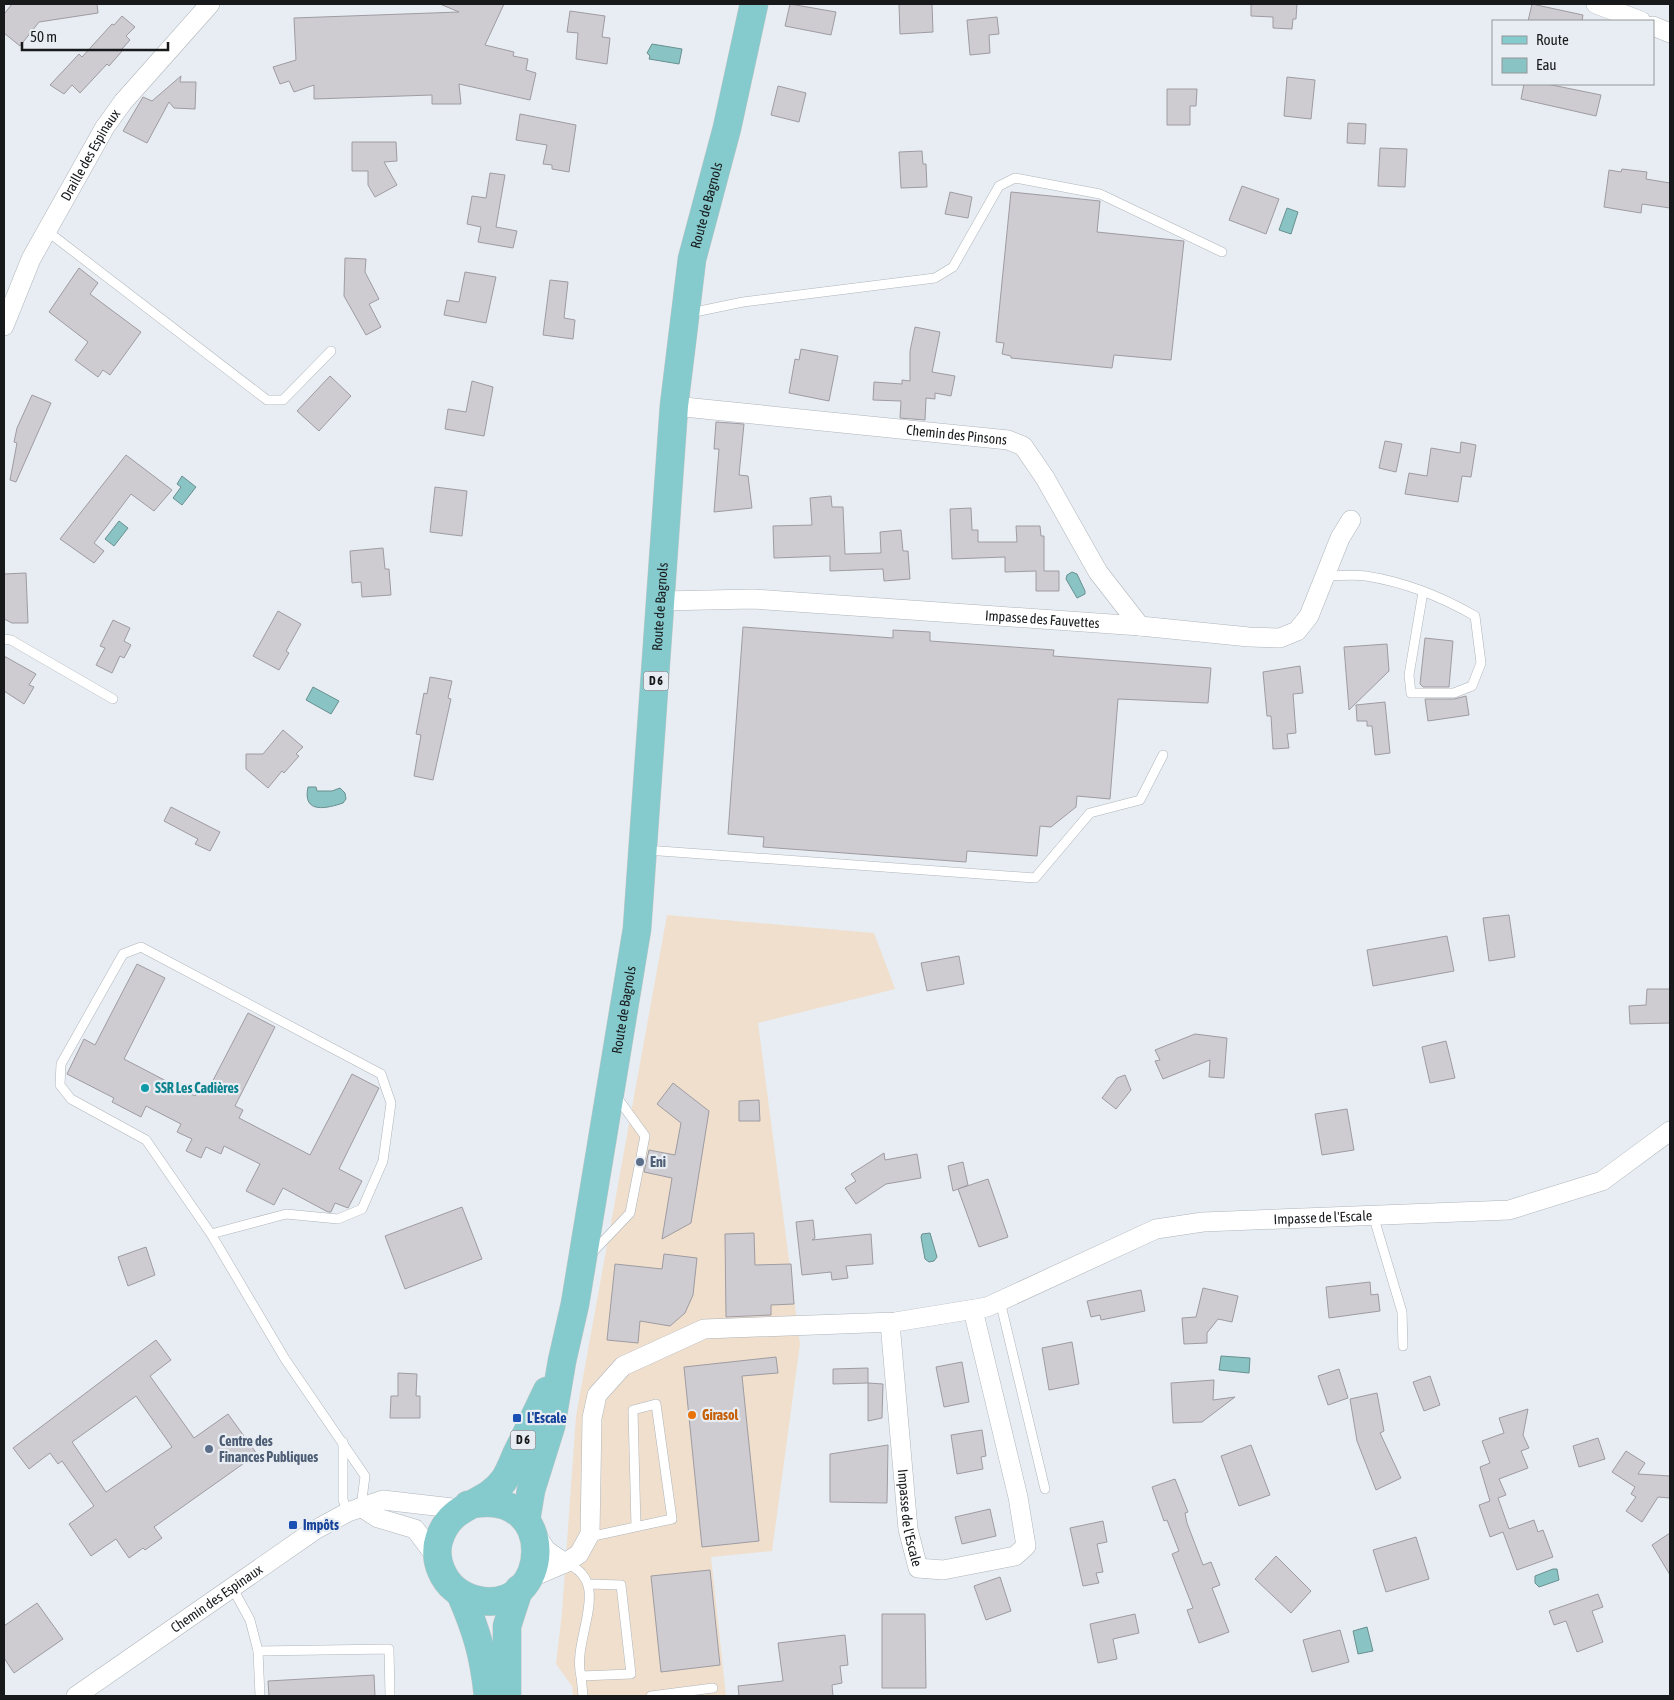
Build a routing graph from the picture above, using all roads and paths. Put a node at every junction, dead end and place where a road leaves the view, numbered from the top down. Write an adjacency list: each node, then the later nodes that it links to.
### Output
1 (210, 4): 7 (street, Draille des Espinaux)
2 (754, 4): 9 (main road, Route de Bagnols / D 6)
3 (1596, 4): 4 (street)
4 (1637, 20)
5 (1654, 26): 6 (street)
6 (1670, 32)
7 (47, 231): 10 (street, Draille des Espinaux); 11 (lane)
8 (1222, 252): 9 (lane)
9 (685, 314): 12 (main road, Route de Bagnols / D 6)
10 (4, 326)
11 (332, 351)
12 (674, 406): 16 (main road, Route de Bagnols / D 6); 17 (street, Chemin des Pinsons)
13 (1351, 520): 14 (street, Impasse des Fauvettes)
14 (1327, 576): 15 (lane); 17 (street, Impasse des Fauvettes)
15 (1423, 592): 15 (lane)
16 (662, 601): 17 (street, Impasse des Fauvettes); 21 (main road, Route de Bagnols / D 6)
17 (1140, 626)
18 (4, 640): 19 (lane)
19 (113, 699)
20 (1163, 755): 21 (lane)
21 (643, 850): 22 (main road, Route de Bagnols / D 6)
22 (610, 1087): 26 (main road, Route de Bagnols / D 6); 26 (lane)
23 (1670, 1131): 24 (street, Impasse de l'Escale)
24 (1373, 1215): 27 (street, Impasse de l'Escale); 30 (lane)
25 (211, 1234): 25 (lane); 32 (lane)
26 (582, 1263): 31 (main road, Route de Bagnols / D 6)
27 (1000, 1300): 28 (street, Impasse de l'Escale); 33 (lane)
28 (973, 1310): 29 (street, Impasse de l'Escale); 29 (street, Impasse de l'Escale)
29 (890, 1323): 38 (street, Impasse de l'Escale)
30 (1403, 1346)
31 (562, 1361): 34 (main road, D 6); 36 (main road, D 6)
32 (343, 1442): 35 (lane); 35 (lane)
33 (1045, 1489)
34 (464, 1507): 35 (street, Chemin des Espinaux); 36 (main road); 39 (main road)
35 (354, 1510): 39 (street); 43 (street, Chemin des Espinaux)
36 (527, 1522): 40 (street); 41 (main road)
37 (636, 1527): 37 (lane); 38 (lane)
38 (589, 1537): 40 (street)
39 (438, 1558): 44 (main road)
40 (565, 1563): 41 (street); 42 (lane)
41 (524, 1583): 44 (main road); 52 (main road)
42 (590, 1584): 46 (lane); 46 (lane)
43 (232, 1587): 45 (lane); 48 (street, Chemin des Espinaux)
44 (462, 1595): 51 (main road)
45 (258, 1651): 49 (lane); 50 (lane)
46 (581, 1676): 53 (lane)
47 (713, 1688): 54 (lane)
48 (76, 1696)
49 (260, 1696)
50 (390, 1696)
51 (488, 1696)
52 (507, 1696)
53 (583, 1696)
54 (652, 1696)

